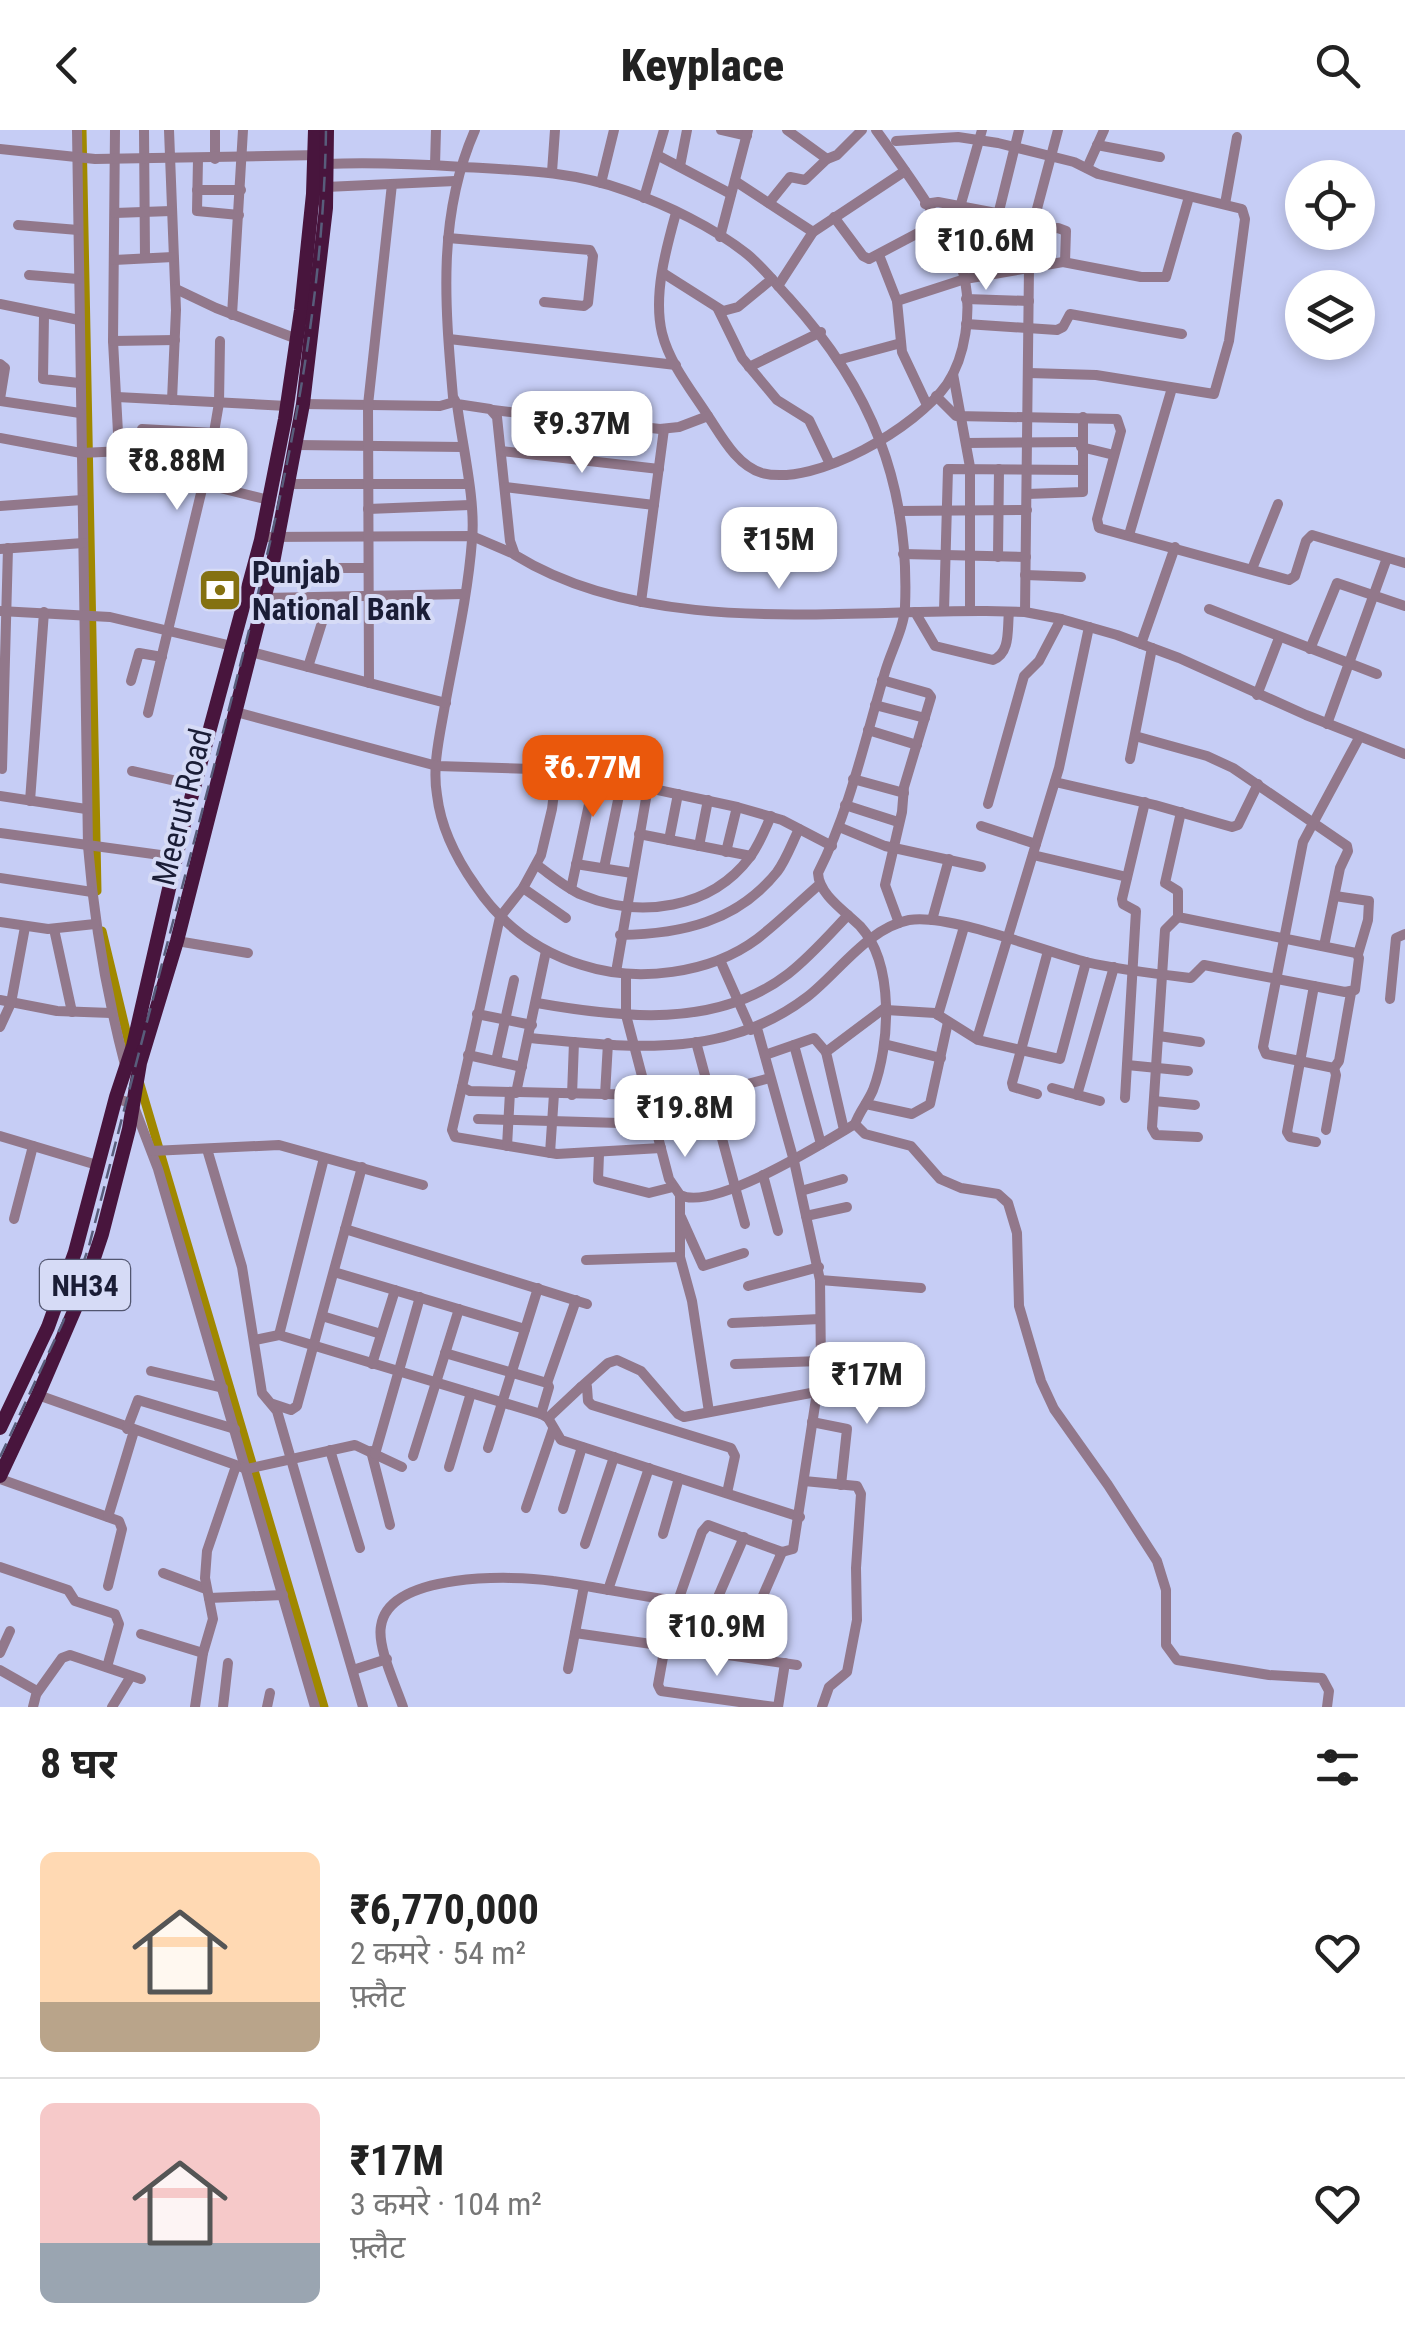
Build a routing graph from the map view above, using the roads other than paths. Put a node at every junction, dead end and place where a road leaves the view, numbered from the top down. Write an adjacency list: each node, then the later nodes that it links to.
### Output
1 (77, 130): 35 (street)
2 (115, 130): 36 (street)
3 (144, 130): 40 (street)
4 (169, 130): 41 (street)
5 (216, 130): 38 (street)
6 (242, 130): 33 (street)
7 (314, 130): 34 (highway, Meerut Road / NH34)
8 (327, 130): 34 (highway, Meerut Road / NH34)
9 (436, 130): 42 (street)
10 (475, 130): 43 (street)
11 (555, 130): 47 (street)
12 (614, 130): 50 (street)
13 (664, 130): 30 (street)
14 (687, 130): 44 (street)
15 (721, 130): 22 (street)
16 (787, 130): 39 (street)
17 (862, 130): 39 (street)
18 (876, 130): 26 (street)
19 (1019, 130): 28 (street)
20 (1058, 130): 31 (street)
21 (1104, 130): 27 (street)
22 (748, 133): 49 (street)
23 (941, 134): 24 (street); 26 (street)
24 (981, 135): 28 (street); 61 (street)
25 (1237, 137): 60 (street)
26 (896, 141): 46 (street)
27 (1098, 145): 32 (street); 45 (street)
28 (1014, 147): 31 (street); 66 (street)
29 (0, 148): 35 (street)
30 (657, 155): 44 (street); 56 (street)
31 (1050, 156): 45 (street); 70 (street)
32 (1160, 157)
33 (243, 158): 34 (street); 38 (street); 54 (street)
34 (322, 158): 42 (street); 52 (highway, Meerut Road / NH34); 102 (highway, Meerut Road / NH34)
35 (85, 159): 36 (street); 72 (street)
36 (116, 159): 40 (street); 64 (street)
37 (198, 159): 38 (street); 41 (street); 53 (street)
38 (216, 159)
39 (827, 159): 58 (street)
40 (144, 160): 41 (street); 63 (street)
41 (170, 160): 62 (street)
42 (435, 165): 43 (street)
43 (459, 166): 47 (street); 48 (street)
44 (680, 166): 55 (street)
45 (1087, 168): 57 (street)
46 (905, 171): 59 (street); 68 (street)
47 (552, 172): 50 (street)
48 (455, 181): 51 (street); 75 (street)
49 (735, 181): 55 (street); 58 (street)
50 (601, 183): 56 (street)
51 (392, 184): 52 (street); 123 (street)
52 (326, 187): 122 (highway, Meerut Road / NH34)
53 (197, 190): 54 (street); 67 (street)
54 (241, 190): 67 (street)
55 (732, 194): 74 (street)
56 (644, 198): 65 (street)
57 (1189, 198): 60 (street); 81 (street)
58 (769, 203): 73 (street)
59 (925, 204): 61 (street); 69 (street)
60 (1225, 204): 115 (street)
61 (960, 206): 66 (street)
62 (172, 211): 63 (street); 79 (street)
63 (144, 212): 64 (street); 78 (street)
64 (114, 213): 80 (street)
65 (676, 213): 74 (street); 83 (street)
66 (998, 214): 70 (street)
67 (239, 215): 95 (street)
68 (834, 218): 73 (street); 77 (street)
69 (937, 223): 76 (street); 77 (street)
70 (1037, 224): 76 (street); 81 (street)
71 (18, 225): 72 (street)
72 (78, 230): 85 (street)
73 (813, 232): 87 (street)
74 (720, 237): 87 (street)
75 (448, 238): 92 (street); 103 (street)
76 (952, 249): 86 (street)
77 (879, 255): 91 (street)
78 (146, 258): 79 (street); 80 (street)
79 (173, 258): 88 (street)
80 (114, 260): 105 (street)
81 (1065, 262): 82 (street)
82 (1029, 267): 86 (street); 90 (street)
83 (663, 273): 94 (street); 110 (street)
84 (29, 275): 85 (street)
85 (78, 279): 97 (street)
86 (964, 279): 89 (street); 91 (street)
87 (775, 282): 94 (street); 100 (street)
88 (176, 289): 95 (street); 104 (street)
89 (966, 299): 90 (street); 98 (street)
90 (1030, 300): 99 (street)
91 (897, 301): 107 (street)
92 (544, 302)
93 (0, 304): 96 (street)
94 (718, 309): 111 (street)
95 (232, 314): 102 (street)
96 (44, 315): 97 (street); 114 (street)
97 (79, 320): 114 (street)
98 (966, 324): 99 (street); 112 (street)
99 (1030, 329): 101 (street); 113 (street)
100 (821, 332): 108 (street); 111 (street)
101 (1182, 334)
102 (297, 339): 124 (highway, Meerut Road / NH34)
103 (449, 339): 110 (street); 121 (street)
104 (175, 340): 105 (street); 118 (street)
105 (113, 342): 116 (street)
106 (220, 342): 120 (street)
107 (901, 342): 108 (street); 119 (street)
108 (838, 360): 135 (street)
109 (0, 364): 117 (street)
110 (676, 365): 127 (street)
111 (749, 367): 147 (street)
112 (952, 373): 119 (street); 128 (street)
113 (1030, 373): 115 (street); 129 (street)
114 (80, 384): 126 (street)
115 (1172, 388): 171 (street)
116 (117, 397): 118 (street); 143 (street)
117 (0, 400): 126 (street)
118 (172, 400): 120 (street)
119 (931, 400): 128 (street); 135 (street)
120 (219, 402): 124 (street); 133 (street)
121 (456, 403): 123 (street); 125 (street); 141 (street)
122 (303, 404): 123 (street); 139 (highway, Meerut Road / NH34)
123 (368, 405): 140 (street)
124 (287, 406): 160 (highway, Meerut Road / NH34)
125 (493, 410): 131 (street); 142 (street)
126 (80, 413): 144 (street)
127 (708, 416): 131 (street); 147 (street)
128 (960, 416): 129 (street); 137 (street)
129 (1028, 417): 130 (street); 136 (street)
130 (1083, 417): 138 (street); 145 (street)
131 (664, 428): 149 (street)
132 (142, 429): 133 (street)
133 (214, 433): 146 (street)
134 (0, 438): 144 (street)
135 (880, 440): 147 (street); 166 (street)
136 (1027, 443): 137 (street); 138 (street); 151 (street)
137 (966, 444): 148 (street)
138 (1081, 444): 145 (street); 152 (street)
139 (297, 445): 140 (street); 154 (highway, Meerut Road / NH34)
140 (368, 446): 141 (street); 156 (street)
141 (462, 447): 155 (street)
142 (501, 450): 149 (street); 157 (street)
143 (119, 451): 144 (street); 146 (street)
144 (86, 453): 159 (street)
145 (1114, 455): 171 (street)
146 (210, 456): 153 (street)
147 (830, 464)
148 (970, 467): 150 (street); 167 (street); 168 (street)
149 (659, 469): 163 (street)
150 (999, 469): 151 (street); 169 (street)
151 (1026, 470): 152 (street); 158 (street)
152 (1082, 470): 158 (street)
153 (204, 484): 160 (street); 210 (street)
154 (289, 484): 156 (street); 175 (highway, Meerut Road / NH34)
155 (467, 484): 156 (street); 162 (street)
156 (368, 486): 165 (street)
157 (505, 487): 163 (street); 180 (street)
158 (1027, 494): 170 (street)
159 (82, 500): 164 (street); 176 (street)
160 (269, 500): 174 (highway, Meerut Road / NH34)
161 (1278, 504): 189 (street)
162 (470, 505): 165 (street); 173 (street)
163 (654, 505): 197 (street)
164 (0, 506)
165 (368, 509): 172 (street)
166 (899, 510): 167 (street); 179 (street)
167 (946, 510): 168 (street); 181 (street)
168 (972, 510): 169 (street); 182 (street)
169 (1000, 510): 170 (street); 183 (street)
170 (1026, 510): 184 (street)
171 (1129, 535): 177 (street)
172 (368, 536): 173 (street); 175 (street); 188 (street)
173 (472, 536): 180 (street); 192 (street)
174 (261, 537): 175 (street); 212 (highway, Meerut Road / NH34)
175 (279, 537): 187 (highway, Meerut Road / NH34)
176 (83, 543): 178 (street); 207 (street)
177 (1176, 547): 189 (street); 213 (street)
178 (4, 548): 200 (street)
179 (903, 554): 181 (street); 201 (street)
180 (515, 555): 197 (street)
181 (944, 555): 182 (street); 204 (street)
182 (972, 556): 183 (street); 202 (street)
183 (998, 556): 184 (street)
184 (1026, 557): 190 (street)
185 (1387, 558): 186 (street); 189 (street); 193 (street)
186 (1405, 564)
187 (272, 568): 188 (street); 196 (highway, Meerut Road / NH34)
188 (368, 568): 194 (street)
189 (1252, 569)
190 (1025, 575): 191 (street); 206 (street)
191 (1081, 577)
192 (464, 594): 194 (street); 224 (street)
193 (1374, 594): 198 (street); 214 (street); 217 (street)
194 (368, 596): 195 (street); 222 (street)
195 (330, 597): 196 (street); 218 (street)
196 (264, 598): 215 (highway, Meerut Road / NH34)
197 (641, 602): 201 (street)
198 (1405, 606)
199 (1209, 609): 211 (street)
200 (3, 611): 203 (street); 237 (street)
201 (910, 611): 204 (street); 205 (street); 221 (street)
202 (970, 611): 204 (street); 205 (street)
203 (44, 612): 207 (street); 251 (street)
204 (944, 612)
205 (1009, 612): 206 (street)
206 (1025, 612): 208 (street)
207 (91, 615): 210 (street); 256 (street)
208 (1061, 619): 209 (street); 253 (street)
209 (1090, 627): 213 (street); 243 (street)
210 (168, 630): 212 (street); 216 (street)
211 (1279, 638): 214 (street); 223 (street)
212 (232, 646): 245 (highway, Meerut Road / NH34)
213 (1146, 646): 223 (street); 231 (street)
214 (1310, 650): 217 (street)
215 (251, 652): 218 (street); 226 (highway, Meerut Road / NH34)
216 (162, 658): 220 (street); 227 (street)
217 (1347, 665): 219 (street); 229 (street)
218 (308, 667): 222 (street)
219 (1377, 674)
220 (131, 680)
221 (882, 680): 225 (street); 228 (street)
222 (368, 682): 224 (street)
223 (1257, 694): 229 (street)
224 (446, 703): 236 (street)
225 (875, 706): 228 (street); 230 (street)
226 (236, 712): 236 (street); 304 (highway, Meerut Road / NH34)
227 (148, 714)
228 (926, 718): 233 (street)
229 (1328, 724): 232 (street)
230 (868, 730): 233 (street); 241 (street)
231 (1134, 736): 235 (street); 244 (street)
232 (1359, 738): 234 (street); 260 (street)
233 (917, 745): 247 (street)
234 (1405, 754)
235 (1130, 759)
236 (437, 766): 238 (street); 291 (street)
237 (2, 769)
238 (557, 769): 240 (street); 277 (street)
239 (132, 771): 245 (street)
240 (594, 776): 242 (street); 276 (street)
241 (853, 779): 247 (street); 254 (street)
242 (622, 781): 246 (street); 279 (street)
243 (1055, 782): 252 (street); 271 (street)
244 (1258, 784): 257 (street); 260 (street)
245 (194, 785): 273 (highway, Meerut Road / NH34)
246 (648, 788): 248 (street); 265 (street)
247 (904, 793): 259 (street)
248 (678, 794): 250 (street); 266 (street)
249 (0, 796): 251 (street)
250 (708, 800): 255 (street); 268 (street)
251 (30, 801): 256 (street)
252 (1144, 802): 257 (street); 281 (street)
253 (988, 804)
254 (845, 805): 259 (street); 262 (street)
255 (737, 807): 258 (street); 272 (street)
256 (86, 809): 267 (street)
257 (1180, 812): 290 (street)
258 (771, 816): 263 (street); 274 (street)
259 (898, 822): 270 (street)
260 (1313, 823): 287 (street); 302 (street)
261 (982, 826): 271 (street)
262 (839, 827): 269 (street); 270 (street)
263 (798, 829): 269 (street); 301 (street)
264 (0, 832): 267 (street)
265 (639, 834): 266 (street); 280 (street)
266 (669, 840): 268 (street)
267 (94, 846): 273 (street); 286 (street)
268 (699, 846): 272 (street)
269 (832, 846): 283 (street)
270 (892, 848): 275 (street); 296 (street)
271 (1034, 849): 281 (street); 303 (street)
272 (726, 852): 274 (street)
273 (176, 856): 352 (highway, Meerut Road / NH34)
274 (751, 856): 288 (street)
275 (949, 859): 278 (street); 293 (street)
276 (576, 864): 279 (street); 285 (street)
277 (537, 865): 284 (street); 285 (street)
278 (981, 867)
279 (604, 868): 280 (street)
280 (632, 873): 288 (street)
281 (1128, 877): 314 (street)
282 (0, 878): 286 (street)
283 (820, 884): 289 (street); 311 (street)
284 (523, 888): 291 (street); 292 (street)
285 (571, 888): 288 (street)
286 (92, 892): 295 (street)
287 (1335, 896): 306 (street); 310 (street)
288 (626, 907): 301 (street)
289 (848, 914): 305 (street); 322 (street)
290 (1178, 917): 302 (street); 316 (street)
291 (500, 918): 307 (street); 328 (street)
292 (566, 918)
293 (932, 920): 296 (street); 298 (street)
294 (0, 922): 297 (street)
295 (95, 924): 299 (street); 327 (street)
296 (899, 924): 305 (street)
297 (25, 926): 299 (street); 323 (street)
298 (964, 927): 303 (street); 330 (street)
299 (54, 929): 326 (street)
300 (1405, 934): 321 (street)
301 (620, 936): 315 (street)
302 (1284, 938): 306 (street); 317 (street)
303 (1006, 939): 308 (street); 337 (street)
304 (177, 940): 309 (street); 352 (highway, Meerut Road / NH34)
305 (870, 940): 325 (street); 334 (street)
306 (1324, 946): 310 (street)
307 (546, 951): 315 (street); 324 (street)
308 (1048, 951): 312 (street); 345 (street)
309 (248, 953)
310 (1358, 954): 320 (street)
311 (720, 960): 315 (street); 322 (street)
312 (1086, 962): 313 (street); 345 (street)
313 (1114, 967): 314 (street); 368 (street)
314 (1134, 970): 316 (street); 353 (street)
315 (621, 973): 329 (street)
316 (1163, 975): 317 (street); 335 (street)
317 (1277, 978): 319 (street); 350 (street)
318 (514, 980): 331 (street)
319 (1314, 986): 320 (street); 350 (street)
320 (1350, 993): 355 (street)
321 (1390, 1000)
322 (739, 1001): 329 (street); 334 (street)
323 (6, 1002): 326 (street); 333 (street)
324 (537, 1003): 329 (street); 332 (street)
325 (886, 1008): 330 (street); 343 (street); 346 (street)
326 (72, 1012): 327 (street)
327 (111, 1012): 352 (street)
328 (478, 1014): 331 (street); 348 (street)
329 (626, 1015): 344 (street)
330 (942, 1018): 337 (street); 349 (street)
331 (505, 1020): 332 (street); 351 (street)
332 (532, 1026): 336 (street)
333 (0, 1027)
334 (754, 1029): 339 (street); 347 (street)
335 (1159, 1036): 340 (street); 356 (street)
336 (529, 1038): 338 (street); 354 (street)
337 (977, 1039): 345 (street)
338 (574, 1042): 341 (street); 363 (street)
339 (696, 1042): 344 (street); 364 (street)
340 (1200, 1042)
341 (608, 1043): 344 (street); 366 (street)
342 (794, 1044): 346 (street); 347 (street); 387 (street)
343 (884, 1044): 349 (street); 374 (street)
344 (634, 1045): 367 (street)
345 (1020, 1050): 365 (street)
346 (826, 1052): 382 (street)
347 (765, 1055): 358 (street)
348 (468, 1056): 351 (street); 359 (street)
349 (940, 1058): 374 (street)
350 (1301, 1060): 355 (street); 386 (street)
351 (496, 1062): 354 (street)
352 (131, 1066): 369 (highway, Meerut Road / NH34); 373 (highway, Meerut Road / NH34)
353 (1127, 1066): 356 (street); 370 (street)
354 (522, 1067): 361 (street)
355 (1334, 1068): 383 (street)
356 (1156, 1069): 357 (street); 372 (street)
357 (1188, 1071)
358 (770, 1078): 364 (street); 396 (street)
359 (462, 1087): 361 (street); 389 (street)
360 (1052, 1088): 368 (street)
361 (513, 1092): 362 (street); 378 (street)
362 (554, 1094): 363 (street); 379 (street)
363 (572, 1094): 366 (street)
364 (710, 1094): 376 (street)
365 (1038, 1094)
366 (605, 1095): 367 (street)
367 (647, 1095): 380 (street)
368 (1077, 1095): 371 (street)
369 (116, 1098): 373 (street); 397 (highway, Meerut Road / NH34)
370 (1125, 1098)
371 (1100, 1101)
372 (1154, 1102): 375 (street); 385 (street)
373 (133, 1104): 392 (street); 445 (highway, Meerut Road / NH34)
374 (866, 1104): 381 (street)
375 (1195, 1106)
376 (713, 1107): 380 (street); 402 (street)
377 (478, 1119): 378 (street)
378 (509, 1120): 379 (street); 389 (street)
379 (552, 1121): 380 (street); 393 (street)
380 (654, 1124): 390 (street)
381 (855, 1124): 382 (street); 513 (street)
382 (844, 1130): 387 (street)
383 (1326, 1130)
384 (0, 1136): 388 (street)
385 (1198, 1137)
386 (1316, 1142)
387 (821, 1144): 396 (street)
388 (33, 1146): 397 (street); 408 (street)
389 (507, 1146): 393 (street)
390 (661, 1148): 394 (street); 403 (street)
391 (207, 1149): 392 (street); 395 (street); 430 (street)
392 (157, 1150): 441 (street)
393 (550, 1153): 394 (street)
394 (599, 1154): 403 (street)
395 (324, 1158): 398 (street); 429 (street)
396 (794, 1160): 399 (street); 404 (street)
397 (97, 1165): 451 (highway, Meerut Road / NH34)
398 (362, 1167): 401 (street); 410 (street)
399 (763, 1174): 402 (street); 411 (street)
400 (843, 1179): 404 (street)
401 (424, 1185)
402 (734, 1188): 403 (street); 409 (street)
403 (677, 1191): 406 (street)
404 (802, 1191): 407 (street)
405 (847, 1206): 407 (street)
406 (680, 1216): 412 (street); 413 (street)
407 (806, 1216): 415 (street)
408 (14, 1219)
409 (745, 1224)
410 (345, 1229): 416 (street); 419 (street)
411 (778, 1231)
412 (744, 1253)
413 (680, 1257): 414 (street); 448 (street)
414 (586, 1260)
415 (819, 1267): 417 (street); 418 (street)
416 (334, 1272): 421 (street); 424 (street)
417 (820, 1280): 420 (street); 425 (street)
418 (748, 1286)
419 (538, 1288): 427 (street); 440 (street)
420 (920, 1288)
421 (394, 1290): 422 (street); 428 (street)
422 (420, 1297): 423 (street); 437 (street)
423 (459, 1309): 427 (street); 432 (street)
424 (322, 1316): 428 (street); 431 (street)
425 (820, 1319): 426 (street); 433 (street)
426 (732, 1324)
427 (525, 1329): 438 (street)
428 (381, 1334): 434 (street)
429 (279, 1335): 430 (street); 431 (street)
430 (255, 1340): 447 (street)
431 (314, 1346): 434 (street); 447 (street)
432 (445, 1353): 438 (street); 439 (street)
433 (821, 1361): 435 (street); 443 (street)
434 (372, 1364): 437 (street)
435 (735, 1364)
436 (152, 1371): 441 (street)
437 (397, 1371): 439 (street); 457 (street)
438 (511, 1373): 440 (street); 446 (street)
439 (436, 1382): 444 (street); 458 (street)
440 (547, 1383): 449 (street)
441 (223, 1388): 452 (street)
442 (581, 1388): 448 (street); 449 (street); 469 (street)
443 (816, 1392): 448 (street); 450 (street)
444 (471, 1393): 446 (street); 462 (street)
445 (38, 1396): 453 (street); 465 (highway, Meerut Road / NH34)
446 (502, 1402): 449 (street); 455 (street)
447 (272, 1403): 460 (street)
448 (708, 1412)
449 (547, 1420): 454 (street); 470 (street)
450 (812, 1422): 467 (street); 468 (street)
451 (0, 1428)
452 (235, 1428): 453 (street); 463 (street)
453 (130, 1430): 463 (street); 472 (street)
454 (582, 1447): 459 (street); 471 (street)
455 (488, 1448)
456 (330, 1450): 457 (street); 460 (street); 478 (street)
457 (373, 1452): 461 (street); 474 (street)
458 (413, 1456)
459 (614, 1458): 464 (street); 477 (street)
460 (291, 1460): 463 (street); 500 (street)
461 (402, 1467)
462 (449, 1467)
463 (249, 1468): 485 (street); 486 (street)
464 (648, 1468): 466 (street); 484 (street)
465 (0, 1477): 472 (street)
466 (679, 1478): 469 (street); 475 (street)
467 (804, 1481): 468 (street); 473 (street)
468 (841, 1485): 512 (street)
469 (727, 1493): 473 (street)
470 (526, 1508)
471 (563, 1509)
472 (108, 1517): 482 (street)
473 (800, 1517): 479 (street)
474 (390, 1525)
475 (663, 1534)
476 (744, 1537): 479 (street); 484 (street); 487 (street)
477 (585, 1544)
478 (360, 1548)
479 (782, 1552): 488 (street)
480 (0, 1566): 497 (street)
481 (164, 1573): 485 (street)
482 (108, 1586)
483 (584, 1586): 484 (street); 491 (street); 495 (street)
484 (608, 1590)
485 (208, 1594): 486 (street); 494 (street)
486 (283, 1596): 508 (street)
487 (718, 1598)
488 (754, 1614)
489 (10, 1631): 493 (street)
490 (141, 1634): 494 (street)
491 (575, 1634): 492 (street); 498 (street)
492 (665, 1646): 511 (street); 511 (street)
493 (0, 1653)
494 (203, 1654): 505 (street)
495 (387, 1659): 500 (street); 510 (street)
496 (228, 1664): 506 (street)
497 (107, 1667): 502 (street); 504 (street)
498 (568, 1669)
499 (0, 1670): 502 (street)
500 (353, 1670): 509 (street)
501 (270, 1692): 507 (street)
502 (37, 1693): 503 (street)
503 (33, 1707)
504 (112, 1707)
505 (195, 1707)
506 (223, 1707)
507 (268, 1707)
508 (315, 1707)
509 (363, 1707)
510 (403, 1707)
511 (776, 1707)
512 (822, 1707)
513 (1327, 1707)

